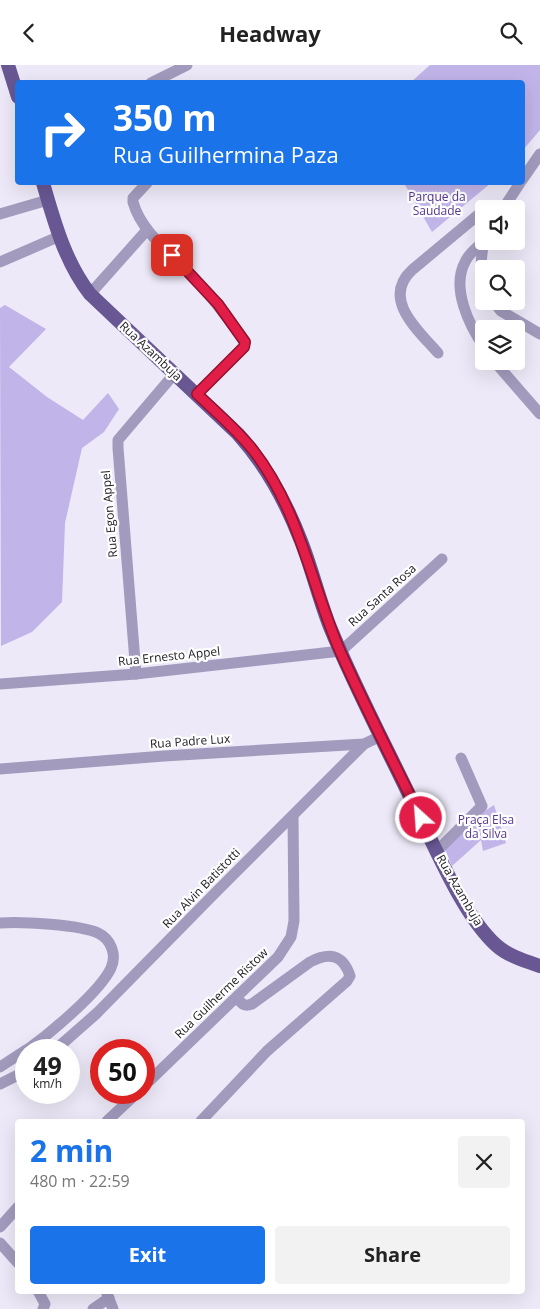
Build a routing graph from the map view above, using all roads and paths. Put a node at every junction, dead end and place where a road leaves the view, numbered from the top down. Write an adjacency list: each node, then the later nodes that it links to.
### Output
1 (8, 65): 4 (main road)
2 (187, 65): 3 (street)
3 (157, 80)
4 (15, 87)
5 (540, 154): 6 (street)
6 (525, 176)
7 (44, 185): 10 (main road, Rua Azambuja)
8 (145, 185): 14 (street)
9 (519, 185): 11 (street)
10 (48, 200): 12 (street); 15 (main road, Rua Azambuja)
11 (509, 200)
12 (0, 215)
13 (475, 216): 22 (street)
14 (147, 230): 18 (street); 25 (street)
15 (60, 236): 17 (street); 18 (main road, Rua Azambuja)
16 (475, 249): 20 (street)
17 (0, 263)
18 (90, 294): 24 (main road, Rua Azambuja)
19 (501, 310): 21 (street)
20 (475, 332)
21 (540, 334)
22 (438, 353)
23 (502, 370): 26 (street)
24 (175, 373): 25 (main road, Rua Azambuja); 29 (street, Rua Egon Appel)
25 (197, 394): 28 (main road, Rua Azambuja)
26 (540, 414)
27 (442, 559): 28 (street, Rua Santa Rosa)
28 (341, 651): 29 (street, Rua Ernesto Appel); 31 (main road, Rua Azambuja)
29 (136, 673): 30 (street, Rua Ernesto Appel)
30 (0, 684)
31 (381, 736): 32 (street, Rua Padre Lux); 36 (main road, Rua Azambuja)
32 (364, 744): 34 (street, Rua Padre Lux); 35 (street, Rua Alvin Batistotti)
33 (461, 759): 36 (street)
34 (0, 769)
35 (293, 816): 39 (street, Rua Guilherme Ristow); 41 (street, Rua Alvin Batistotti)
36 (437, 851): 38 (main road, Rua Azambuja)
37 (0, 923): 40 (street)
38 (540, 966)
39 (237, 998): 45 (street, Rua Guilherme Ristow); 49 (street)
40 (40, 1039)
41 (67, 1039)
42 (15, 1057): 43 (street)
43 (0, 1067)
44 (15, 1076): 46 (street)
45 (155, 1076)
46 (0, 1084)
47 (125, 1104): 48 (street)
48 (109, 1119)
49 (203, 1119)
50 (15, 1210): 51 (street)
51 (0, 1227)
52 (0, 1243): 53 (street)
53 (15, 1260)
54 (40, 1294): 56 (street)
55 (109, 1299): 57 (street)
56 (43, 1309)
57 (93, 1309)

